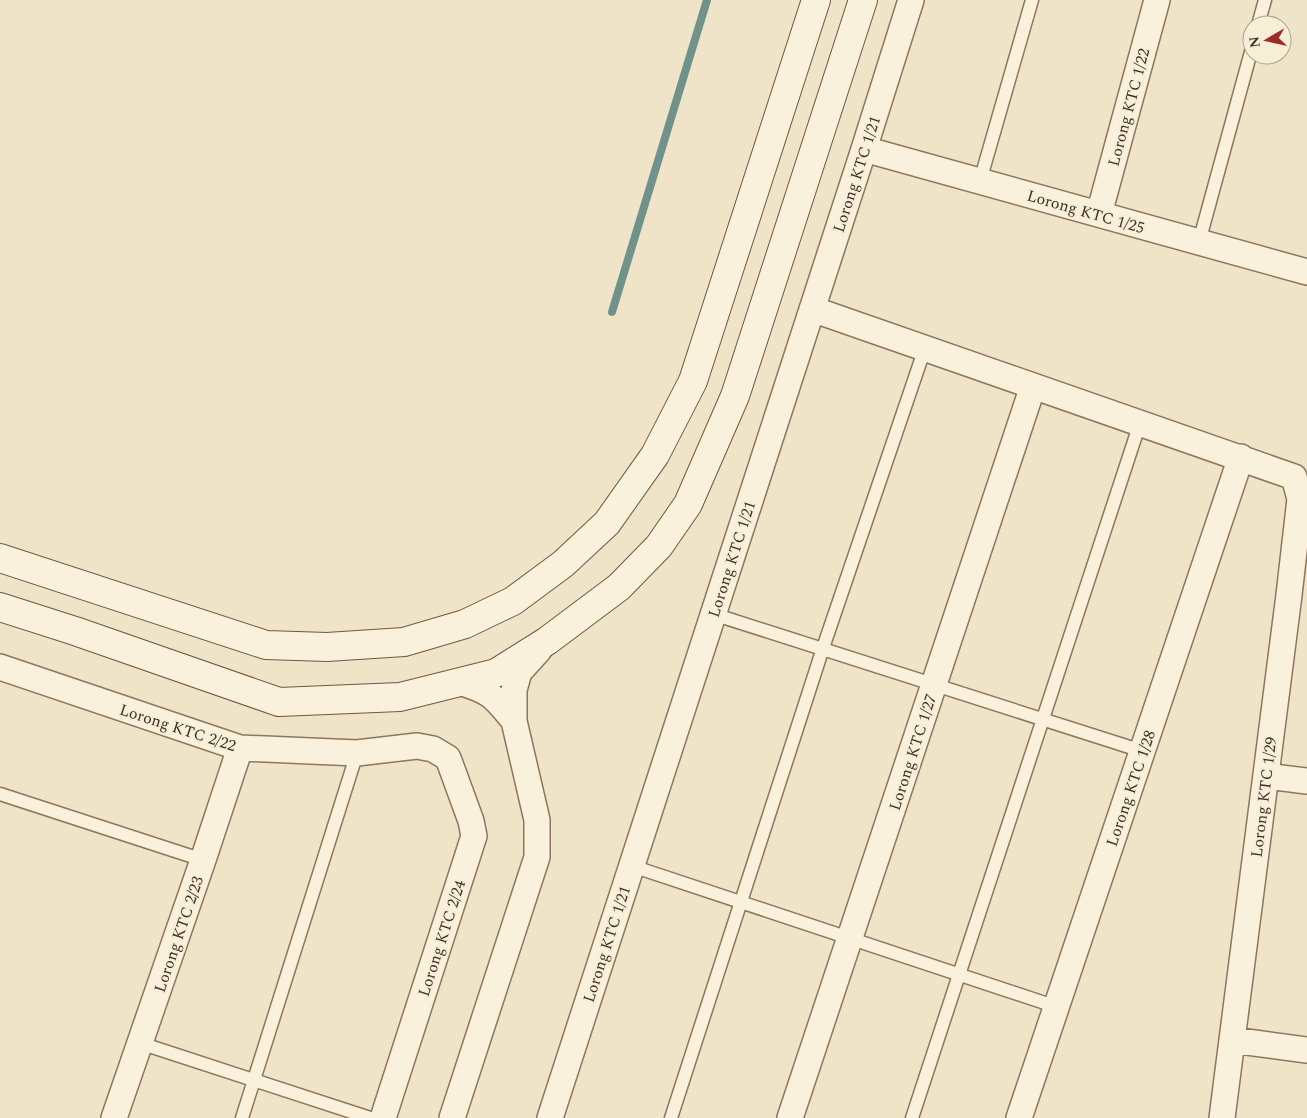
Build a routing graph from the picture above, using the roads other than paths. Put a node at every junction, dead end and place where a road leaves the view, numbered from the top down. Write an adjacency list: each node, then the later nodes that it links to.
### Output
1 (816, 0): 19 (street)
2 (863, 0): 23 (street)
3 (911, 0): 9 (street, Lorong KTC 1/21)
4 (1032, 0): 10 (lane)
5 (1157, 0): 11 (street, Lorong KTC 1/22)
6 (1265, 0): 7 (lane)
7 (1261, 15)
8 (1247, 65): 12 (lane)
9 (864, 149): 10 (street, Lorong KTC 1/25); 14 (street, Lorong KTC 1/21)
10 (980, 181): 11 (street, Lorong KTC 1/25)
11 (1098, 214): 12 (street, Lorong KTC 1/25)
12 (1199, 242): 13 (street, Lorong KTC 1/25)
13 (1307, 272)
14 (812, 309): 15 (street); 22 (street, Lorong KTC 1/21)
15 (925, 348): 16 (street); 24 (lane)
16 (1033, 386): 17 (street); 27 (street, Lorong KTC 1/27)
17 (1140, 423): 18 (street); 28 (lane)
18 (1241, 458): 20 (street, Lorong KTC 1/29); 31 (street, Lorong KTC 1/28)
19 (0, 558)
20 (1298, 596): 34 (street, Lorong KTC 1/29)
21 (0, 607): 26 (street)
22 (714, 614): 24 (lane); 38 (street, Lorong KTC 1/21)
23 (547, 641): 26 (street); 29 (street)
24 (823, 648): 27 (lane); 39 (lane)
25 (0, 667): 30 (street, Lorong KTC 2/22)
26 (459, 682): 29 (street)
27 (934, 684): 28 (lane); 40 (street, Lorong KTC 1/27)
28 (1043, 720): 31 (lane); 41 (lane)
29 (514, 721): 51 (street)
30 (240, 748): 32 (street, Lorong KTC 2/22); 37 (street, Lorong KTC 2/23)
31 (1142, 752): 42 (street, Lorong KTC 1/28)
32 (358, 753): 33 (street, Lorong KTC 2/22); 46 (lane)
33 (448, 758): 50 (street, Lorong KTC 2/24)
34 (1266, 776): 35 (street); 43 (street, Lorong KTC 1/29)
35 (1307, 781)
36 (0, 794): 37 (lane)
37 (203, 860): 44 (street, Lorong KTC 2/23)
38 (632, 866): 39 (lane); 52 (street, Lorong KTC 1/21)
39 (741, 902): 40 (lane); 53 (lane)
40 (850, 937): 41 (lane); 54 (street, Lorong KTC 1/27)
41 (959, 974): 42 (lane); 55 (lane)
42 (1056, 1007): 56 (street, Lorong KTC 1/28)
43 (1232, 1040): 45 (street); 57 (street, Lorong KTC 1/29)
44 (140, 1043): 46 (lane); 47 (street, Lorong KTC 2/23)
45 (1307, 1050)
46 (255, 1080): 48 (lane); 49 (lane)
47 (114, 1118)
48 (242, 1118)
49 (370, 1118)
50 (383, 1118)
51 (452, 1118)
52 (550, 1118)
53 (671, 1118)
54 (790, 1118)
55 (912, 1118)
56 (1020, 1118)
57 (1222, 1118)

